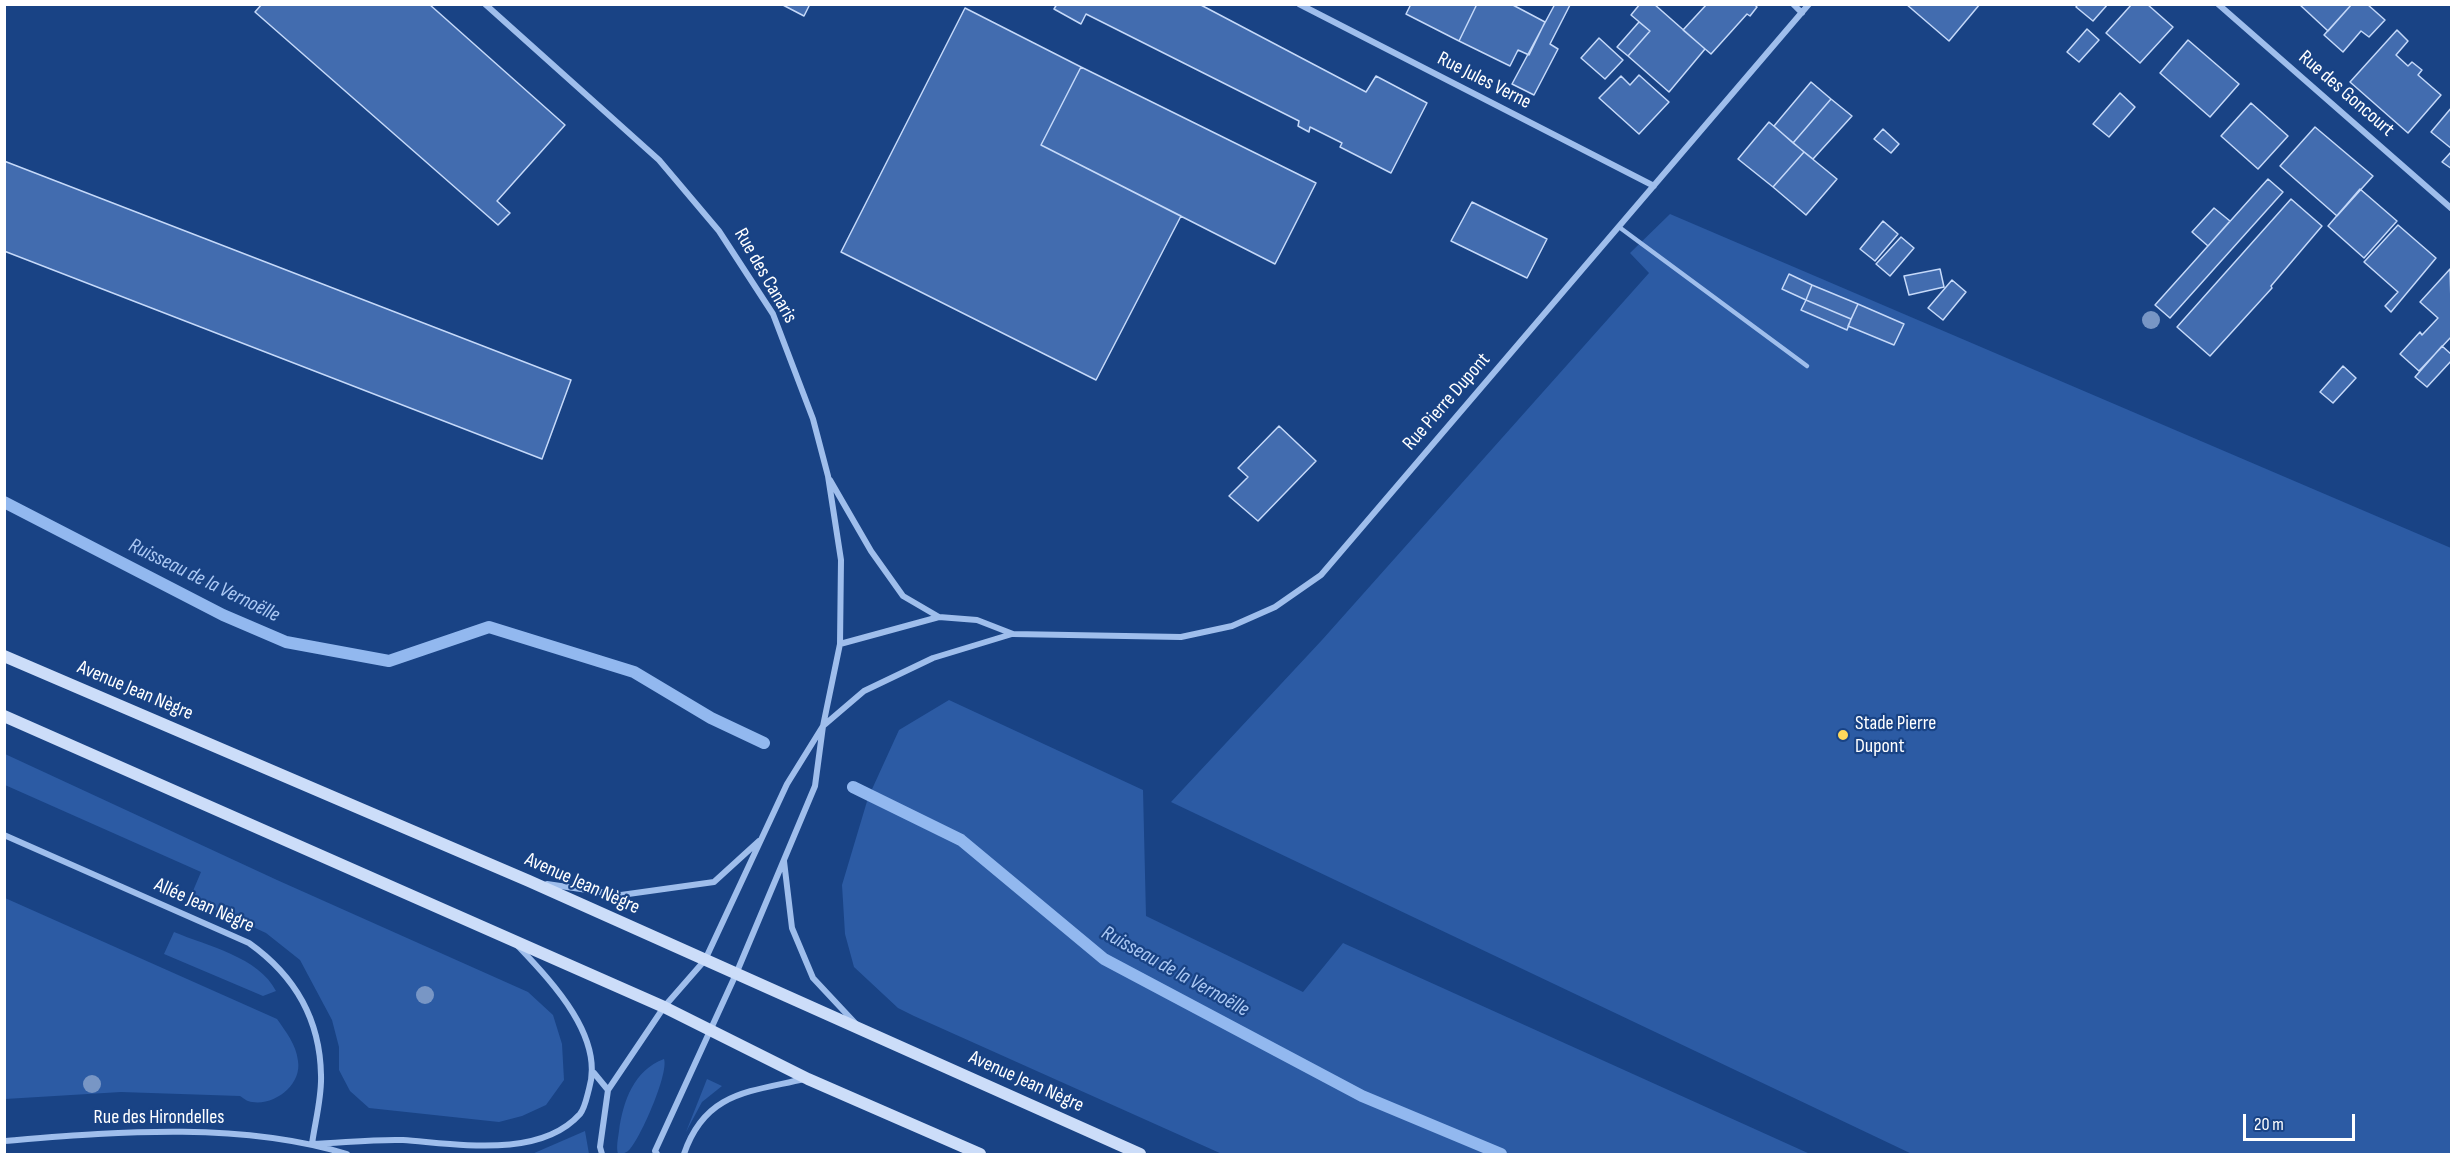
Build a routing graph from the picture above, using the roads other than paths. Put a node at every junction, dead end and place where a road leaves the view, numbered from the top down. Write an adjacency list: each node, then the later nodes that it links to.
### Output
1 (485, 4): 11 (street, Rue des Canaris)
2 (1299, 4): 7 (street, Rue Jules Verne)
3 (1793, 4): 6 (street)
4 (1809, 4): 6 (street, Rue Pierre Dupont)
5 (2218, 4): 8 (street, Rue des Goncourt)
6 (1802, 13): 7 (street, Rue Pierre Dupont)
7 (1654, 186): 9 (street, Rue Pierre Dupont)
8 (2451, 209)
9 (1619, 227): 10 (lane); 13 (street, Rue Pierre Dupont)
10 (1807, 366)
11 (828, 476): 12 (street); 14 (street, Rue des Canaris)
12 (939, 617): 13 (street); 14 (street)
13 (1012, 634): 17 (street)
14 (840, 644): 17 (street, Rue des Canaris)
15 (4, 656): 21 (main road, Avenue Jean Nègre)
16 (4, 716): 22 (main road)
17 (823, 726): 19 (street); 20 (street, Rue des Canaris)
18 (4, 835): 32 (street, Allée Jean Nègre)
19 (762, 839): 21 (street); 23 (street)
20 (784, 860): 24 (street, Rue des Canaris); 27 (street)
21 (528, 881): 23 (main road, Avenue Jean Nègre)
22 (516, 944): 25 (main road); 28 (street)
23 (705, 960): 24 (main road, Avenue Jean Nègre); 25 (street)
24 (736, 974): 26 (street, Rue des Canaris); 27 (main road, Avenue Jean Nègre)
25 (664, 1007): 26 (main road); 30 (street)
26 (711, 1030): 29 (main road); 33 (street, Rue des Canaris)
27 (863, 1031): 38 (main road, Avenue Jean Nègre)
28 (594, 1073): 30 (street); 32 (street)
29 (808, 1078): 36 (street); 37 (main road)
30 (608, 1090): 35 (street)
31 (4, 1141): 32 (street, Rue des Hirondelles)
32 (312, 1144): 34 (street)
33 (654, 1153)
34 (347, 1155)
35 (602, 1155)
36 (684, 1155)
37 (980, 1155)
38 (1140, 1155)

